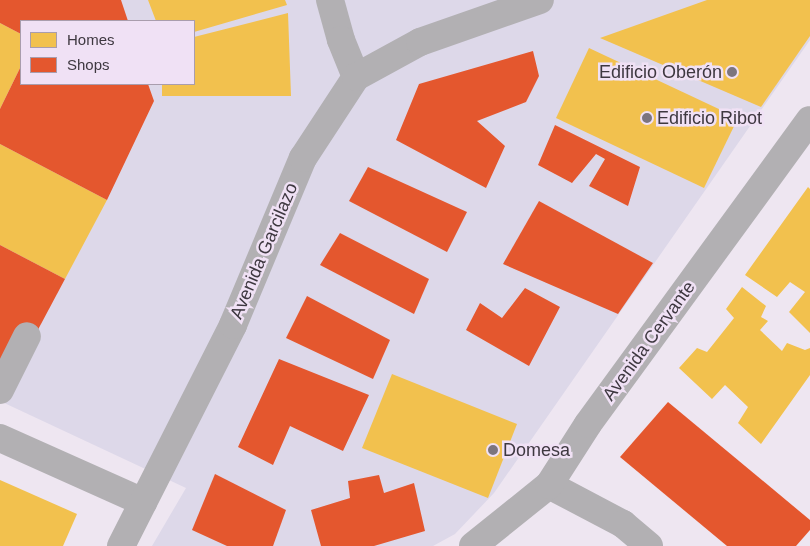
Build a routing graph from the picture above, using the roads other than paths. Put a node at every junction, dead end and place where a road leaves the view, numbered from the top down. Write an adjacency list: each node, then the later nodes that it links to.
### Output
1 (330, 0): 3 (street)
2 (540, 0): 3 (street)
3 (356, 78): 9 (street, Avenida Garcilazo)
4 (810, 120): 8 (street, Avenida Cervante)
5 (27, 336): 6 (street)
6 (0, 390)
7 (0, 438): 9 (street)
8 (549, 486): 11 (street, Avenida Cervante); 12 (street)
9 (143, 502): 10 (street, Avenida Garcilazo)
10 (121, 546)
11 (473, 546)
12 (650, 546)

